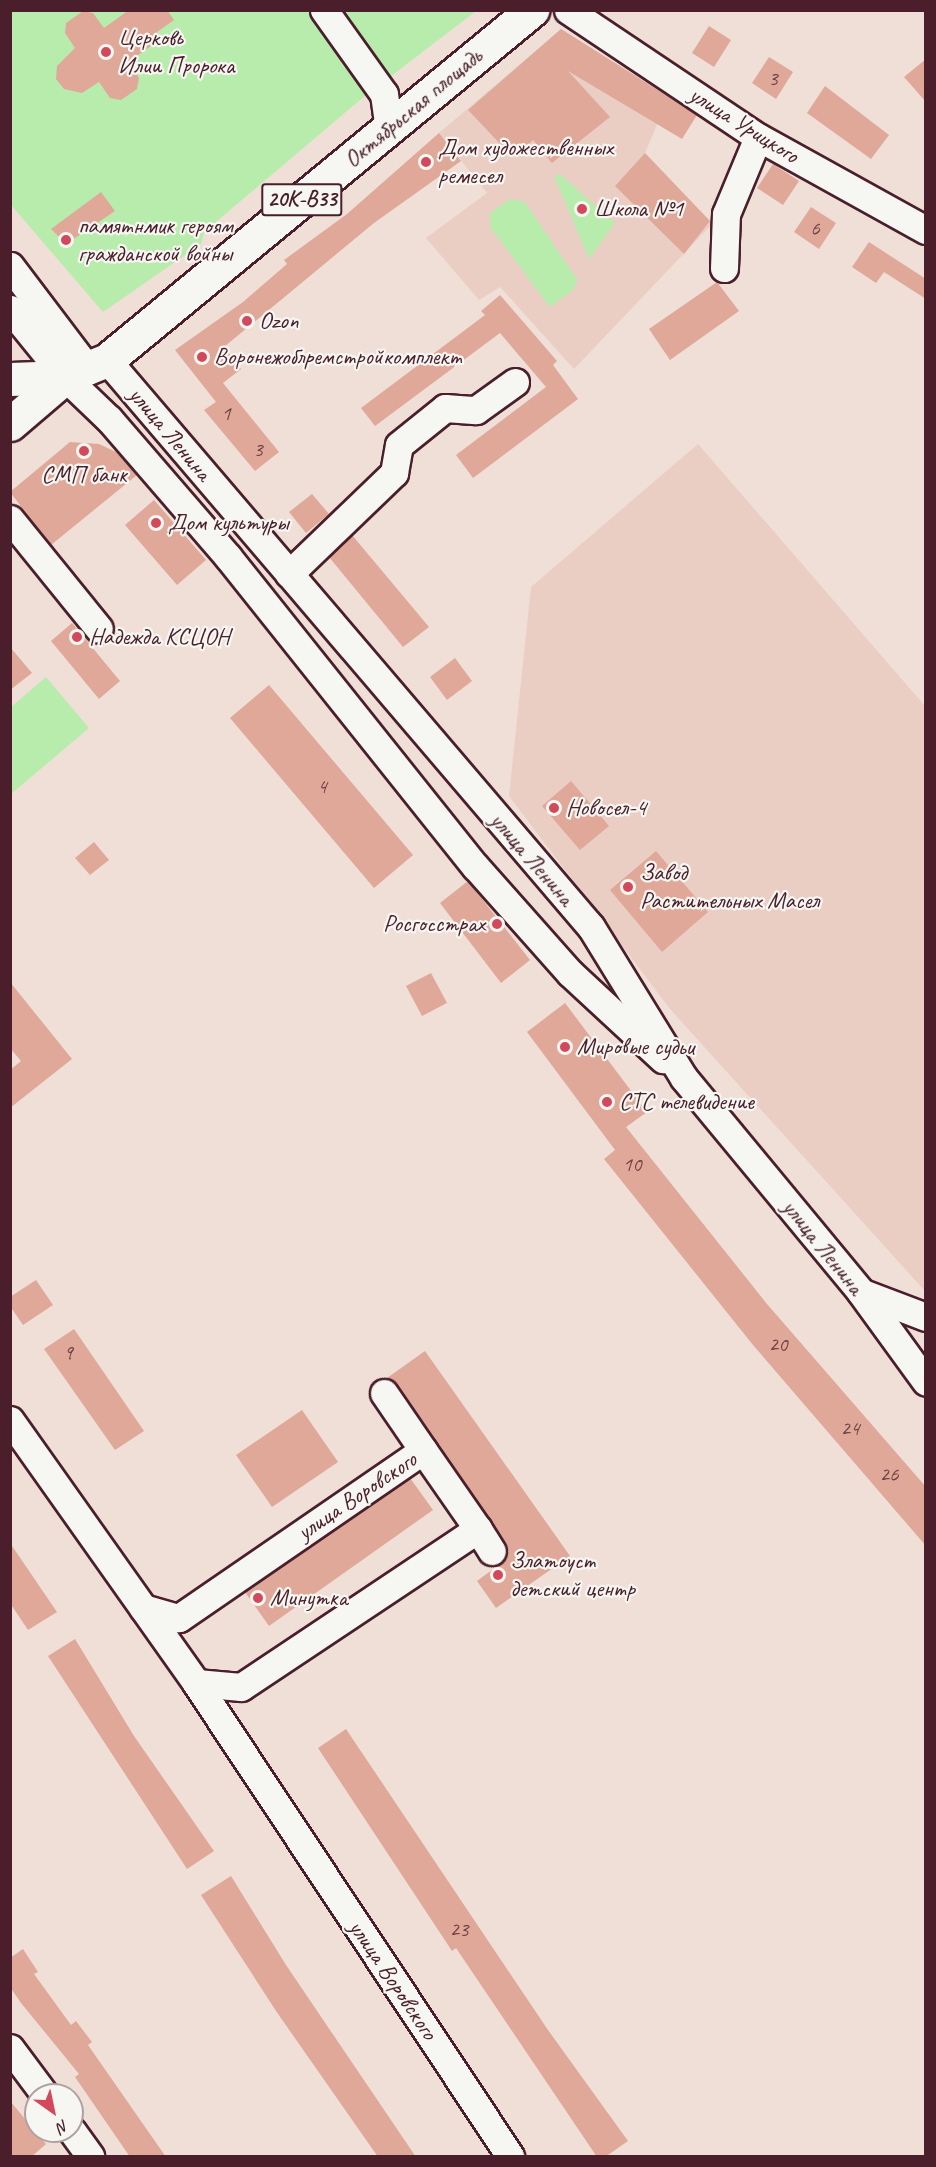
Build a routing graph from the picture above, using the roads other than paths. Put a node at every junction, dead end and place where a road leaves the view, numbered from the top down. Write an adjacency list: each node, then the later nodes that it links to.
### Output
1 (324, 10): 4 (street)
2 (532, 10): 4 (main road, Октябрьская площадь / 20К-В33)
3 (568, 10): 5 (street, улица Урицкого)
4 (389, 129): 10 (main road, Октябрьская площадь / 20К-В33)
5 (758, 137): 6 (street, улица Урицкого); 8 (street)
6 (926, 230)
7 (10, 266): 10 (street)
8 (724, 268)
9 (10, 309): 10 (street)
10 (87, 369): 11 (main road); 13 (main road, Октябрьская площадь / 20К-В33); 15 (street, улица Ленина); 17 (street)
11 (10, 379)
12 (515, 382): 15 (street)
13 (10, 424)
14 (10, 519): 16 (street)
15 (289, 574): 17 (street, улица Ленина)
16 (99, 629)
17 (684, 1078): 18 (street, улица Ленина)
18 (860, 1291): 19 (street); 20 (street, улица Ленина)
19 (926, 1317)
20 (926, 1382)
21 (384, 1393): 23 (street)
22 (10, 1419): 24 (street, улица Воровского)
23 (423, 1450): 24 (street, улица Воровского); 25 (street, улица Воровского)
24 (143, 1608): 25 (street, улица Воровского)
25 (196, 1683): 30 (street, улица Воровского)
26 (10, 2048): 27 (street)
27 (36, 2083)
28 (80, 2143): 29 (street)
29 (90, 2157)
30 (510, 2157)

